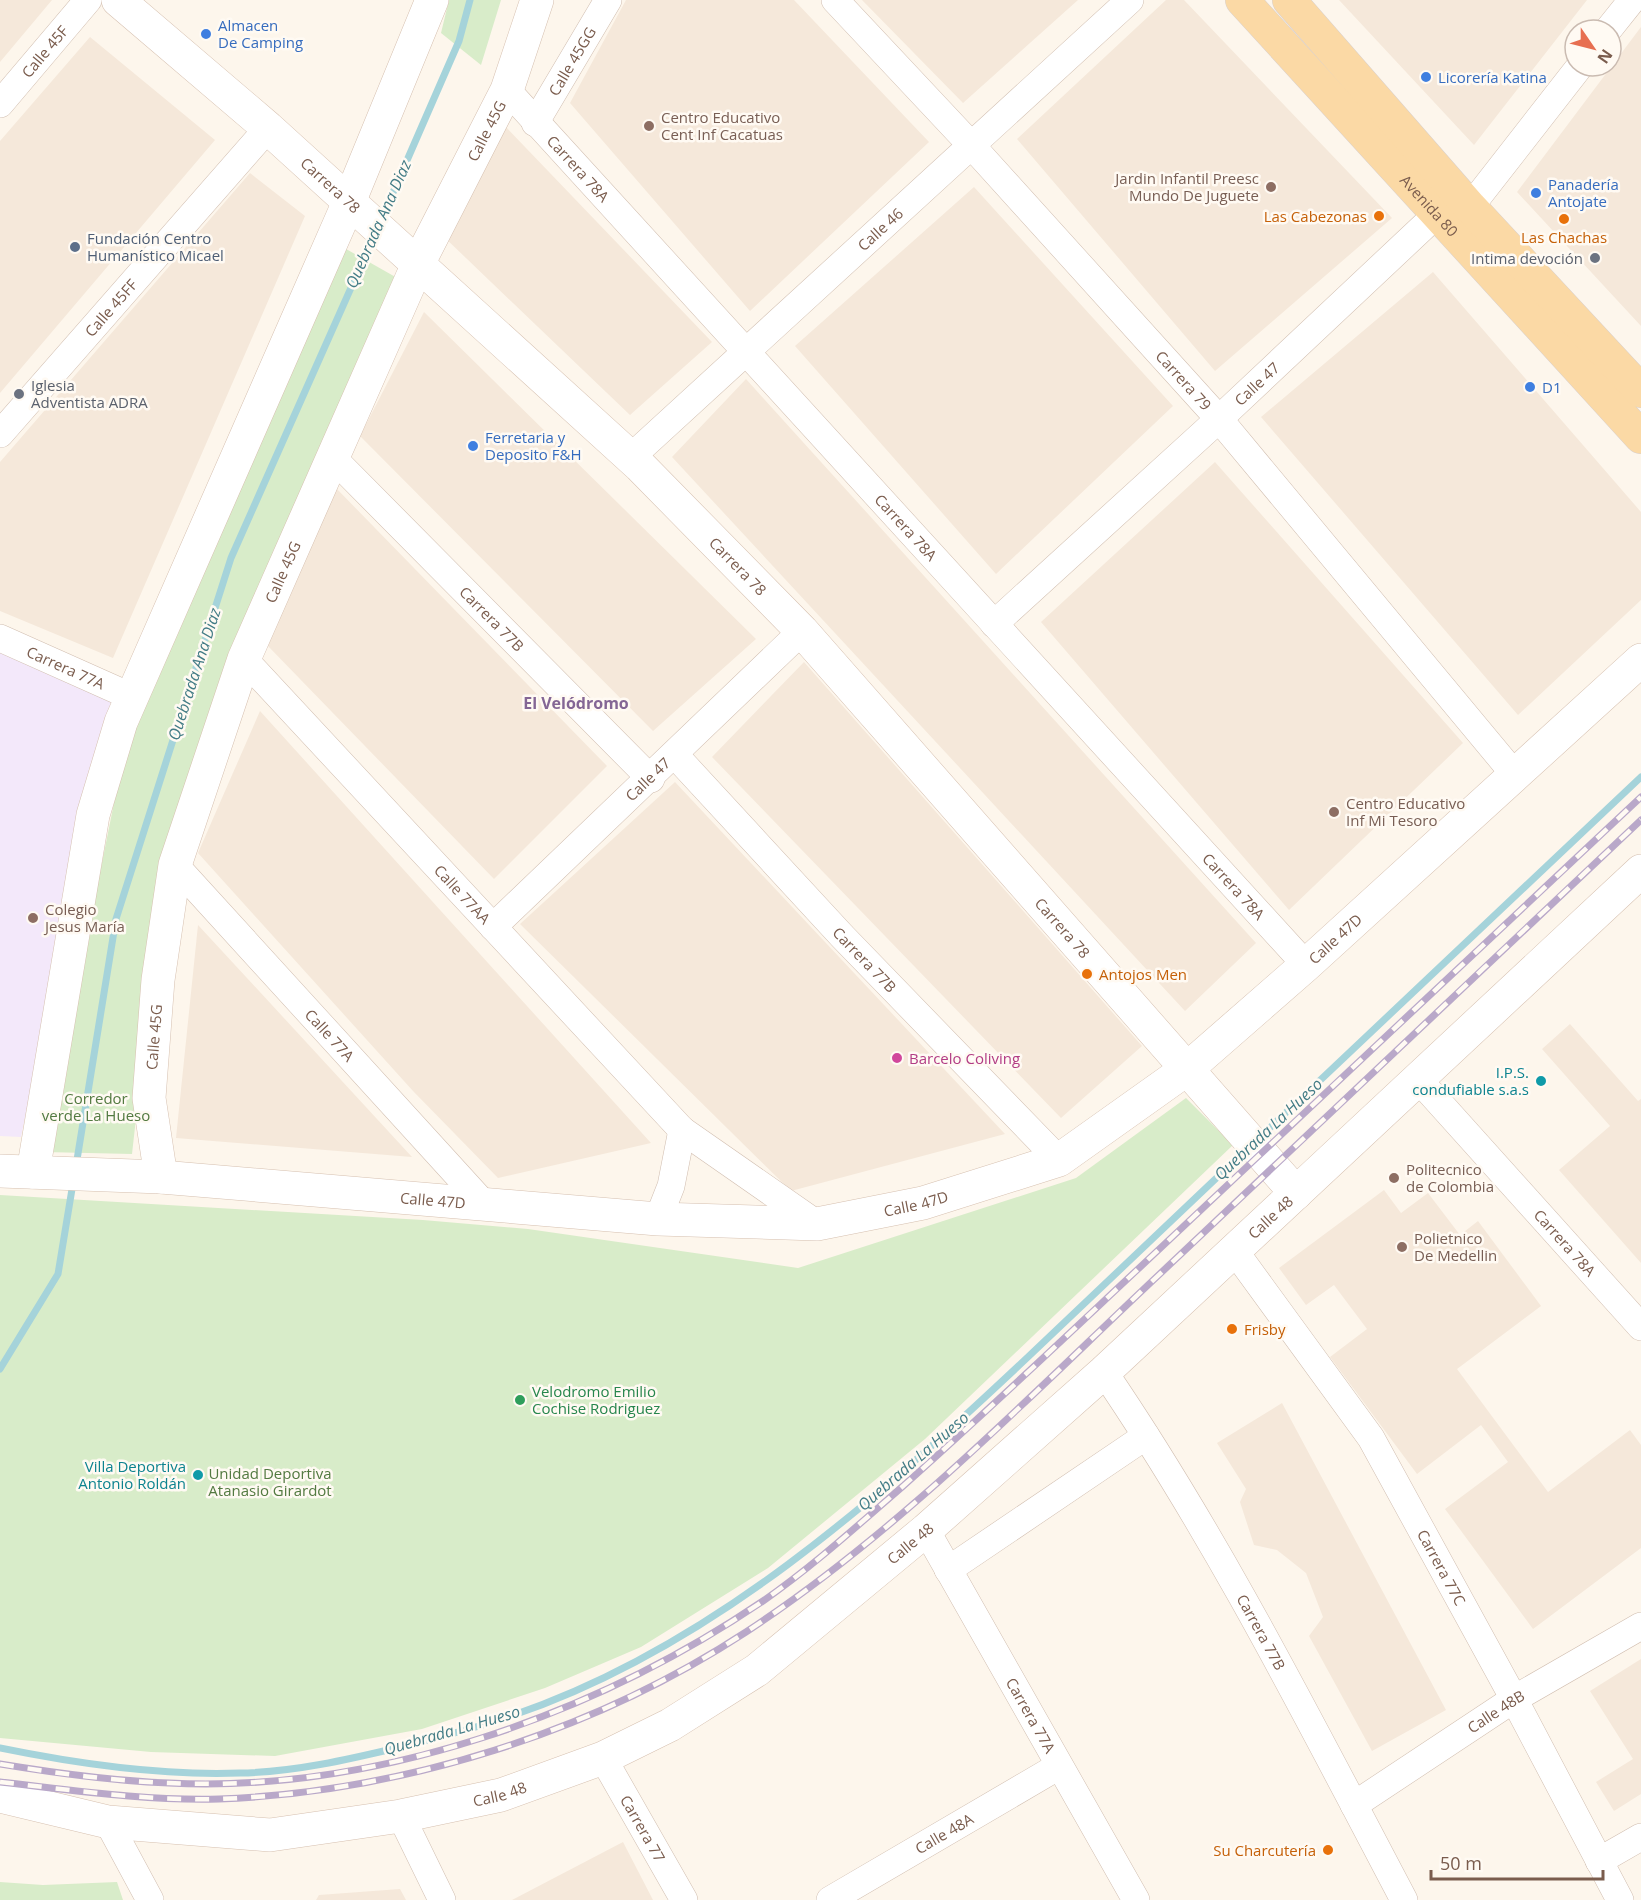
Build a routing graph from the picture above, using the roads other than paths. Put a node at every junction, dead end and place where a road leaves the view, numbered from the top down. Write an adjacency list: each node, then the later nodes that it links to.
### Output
1 (88, 0): 14 (street, Calle 45F)
2 (118, 0): 16 (street, Carrera 78)
3 (432, 0): 18 (street)
4 (537, 0): 13 (street, Calle 45G)
5 (608, 0): 15 (street, Calle 45GG)
6 (835, 0): 17 (street, Carrera 79)
7 (1130, 0): 17 (street, Calle 46)
8 (1242, 0): 20 (main road, Avenida 80)
9 (1289, 0): 19 (main road, Avenida 80)
10 (1632, 0): 11 (street)
11 (1618, 18)
12 (1571, 78): 19 (street)
13 (507, 90): 15 (street, Carrera 78A); 21 (street, Calle 45G)
14 (0, 104)
15 (535, 123): 22 (street, Carrera 78A)
16 (268, 128): 18 (street, Carrera 78); 25 (street, Calle 45FF)
17 (972, 146): 22 (street, Calle 46); 24 (street, Carrera 79)
18 (362, 201): 21 (street, Carrera 78); 34 (street)
19 (1470, 207): 23 (main road, Avenida 80)
20 (1437, 214): 24 (street, Calle 47); 26 (main road, Avenida 80)
21 (406, 248): 27 (street, Calle 45G); 28 (street, Carrera 78)
22 (746, 351): 28 (street, Calle 46); 29 (street, Carrera 78A)
23 (1641, 391)
24 (1219, 419): 29 (street, Calle 47); 36 (street, Carrera 79)
25 (0, 434)
26 (1641, 437)
27 (333, 458): 32 (street, Calle 45G); 37 (street, Carrera 77B)
28 (630, 458): 30 (street, Carrera 78)
29 (994, 624): 41 (street, Carrera 78A)
30 (802, 631): 35 (street, Calle 47); 42 (street, Carrera 78)
31 (0, 638): 34 (street, Carrera 77A)
32 (244, 659): 38 (street, Calle 45G); 40 (street, Calle 77AA)
33 (1641, 660): 36 (street, Calle 47D)
34 (130, 696): 47 (street)
35 (675, 755): 37 (street, Calle 47); 45 (street, Carrera 77B)
36 (1515, 775): 41 (street, Calle 47D)
37 (651, 779): 40 (street, Calle 47)
38 (175, 865): 48 (street, Calle 45G); 50 (street, Calle 77A)
39 (1638, 880): 43 (street, Calle 48)
40 (494, 927): 44 (street, Calle 77AA)
41 (1306, 965): 42 (street, Calle 47D)
42 (1187, 1069): 45 (street, Calle 47D); 49 (street, Carrera 78)
43 (1418, 1079): 49 (street, Calle 48); 54 (street, Carrera 78A)
44 (682, 1130): 51 (street); 52 (street, Calle 77AA)
45 (1059, 1160): 52 (street, Calle 47D)
46 (0, 1171): 47 (street, Calle 47D)
47 (42, 1172): 48 (street, Calle 47D)
48 (142, 1176): 50 (street, Calle 47D)
49 (1296, 1193): 53 (street, Calle 48)
50 (484, 1204): 51 (street, Calle 47D)
51 (658, 1219): 52 (street, Calle 47D)
52 (818, 1224)
53 (1234, 1250): 55 (street, Calle 48); 60 (street, Carrera 77C)
54 (1641, 1327)
55 (1104, 1372): 56 (street, Carrera 77B); 57 (street, Calle 48)
56 (1146, 1436): 58 (street); 64 (street, Carrera 77B)
57 (926, 1530): 58 (street, Carrera 77A); 61 (street, Calle 48)
58 (948, 1570): 62 (street, Carrera 77A)
59 (1641, 1626): 60 (street, Calle 48B)
60 (1514, 1699): 64 (street, Calle 48B); 68 (street, Carrera 77C)
61 (603, 1758): 65 (street, Calle 48); 71 (street, Carrera 77)
62 (1059, 1766): 72 (street, Calle 48A); 73 (street, Carrera 77A)
63 (0, 1796): 66 (street, Calle 48)
64 (1354, 1805): 74 (street, Carrera 77B)
65 (401, 1816): 66 (street, Calle 48); 70 (street)
66 (108, 1822): 69 (street)
67 (1641, 1837): 68 (street)
68 (1599, 1861): 75 (street, Carrera 77C)
69 (150, 1900)
70 (442, 1900)
71 (684, 1900)
72 (830, 1900)
73 (1136, 1900)
74 (1404, 1900)
75 (1620, 1900)

